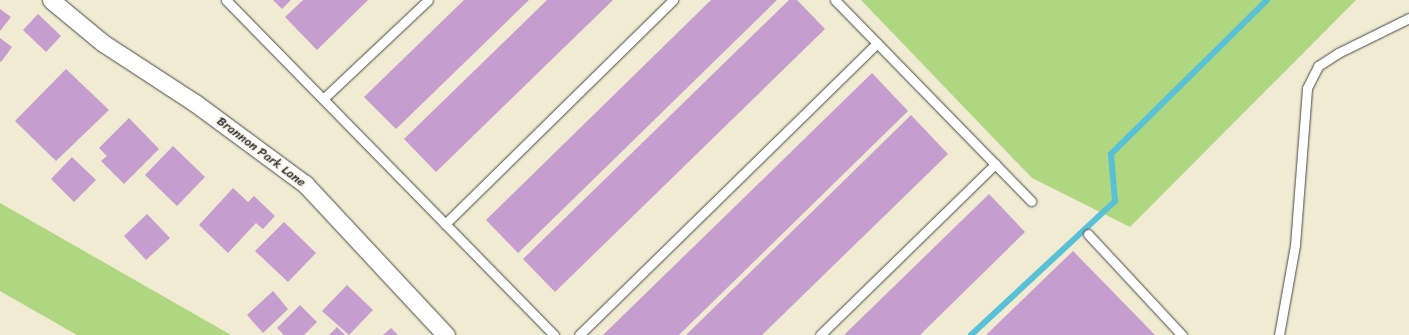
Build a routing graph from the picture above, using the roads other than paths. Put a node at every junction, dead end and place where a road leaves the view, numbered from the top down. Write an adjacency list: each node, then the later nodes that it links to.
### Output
1 (51, 0): 13 (street, Brannon Park Lane)
2 (226, 0): 8 (lane)
3 (428, 0): 8 (lane)
4 (673, 0): 11 (lane)
5 (835, 0): 7 (lane)
6 (1409, 18): 18 (lane)
7 (877, 43): 9 (lane); 15 (lane)
8 (323, 100): 11 (lane)
9 (995, 164): 10 (lane); 16 (lane)
10 (1031, 201)
11 (445, 224): 14 (lane)
12 (1088, 234): 17 (lane)
13 (446, 335)
14 (554, 335)
15 (579, 335)
16 (820, 335)
17 (1182, 335)
18 (1279, 335)

